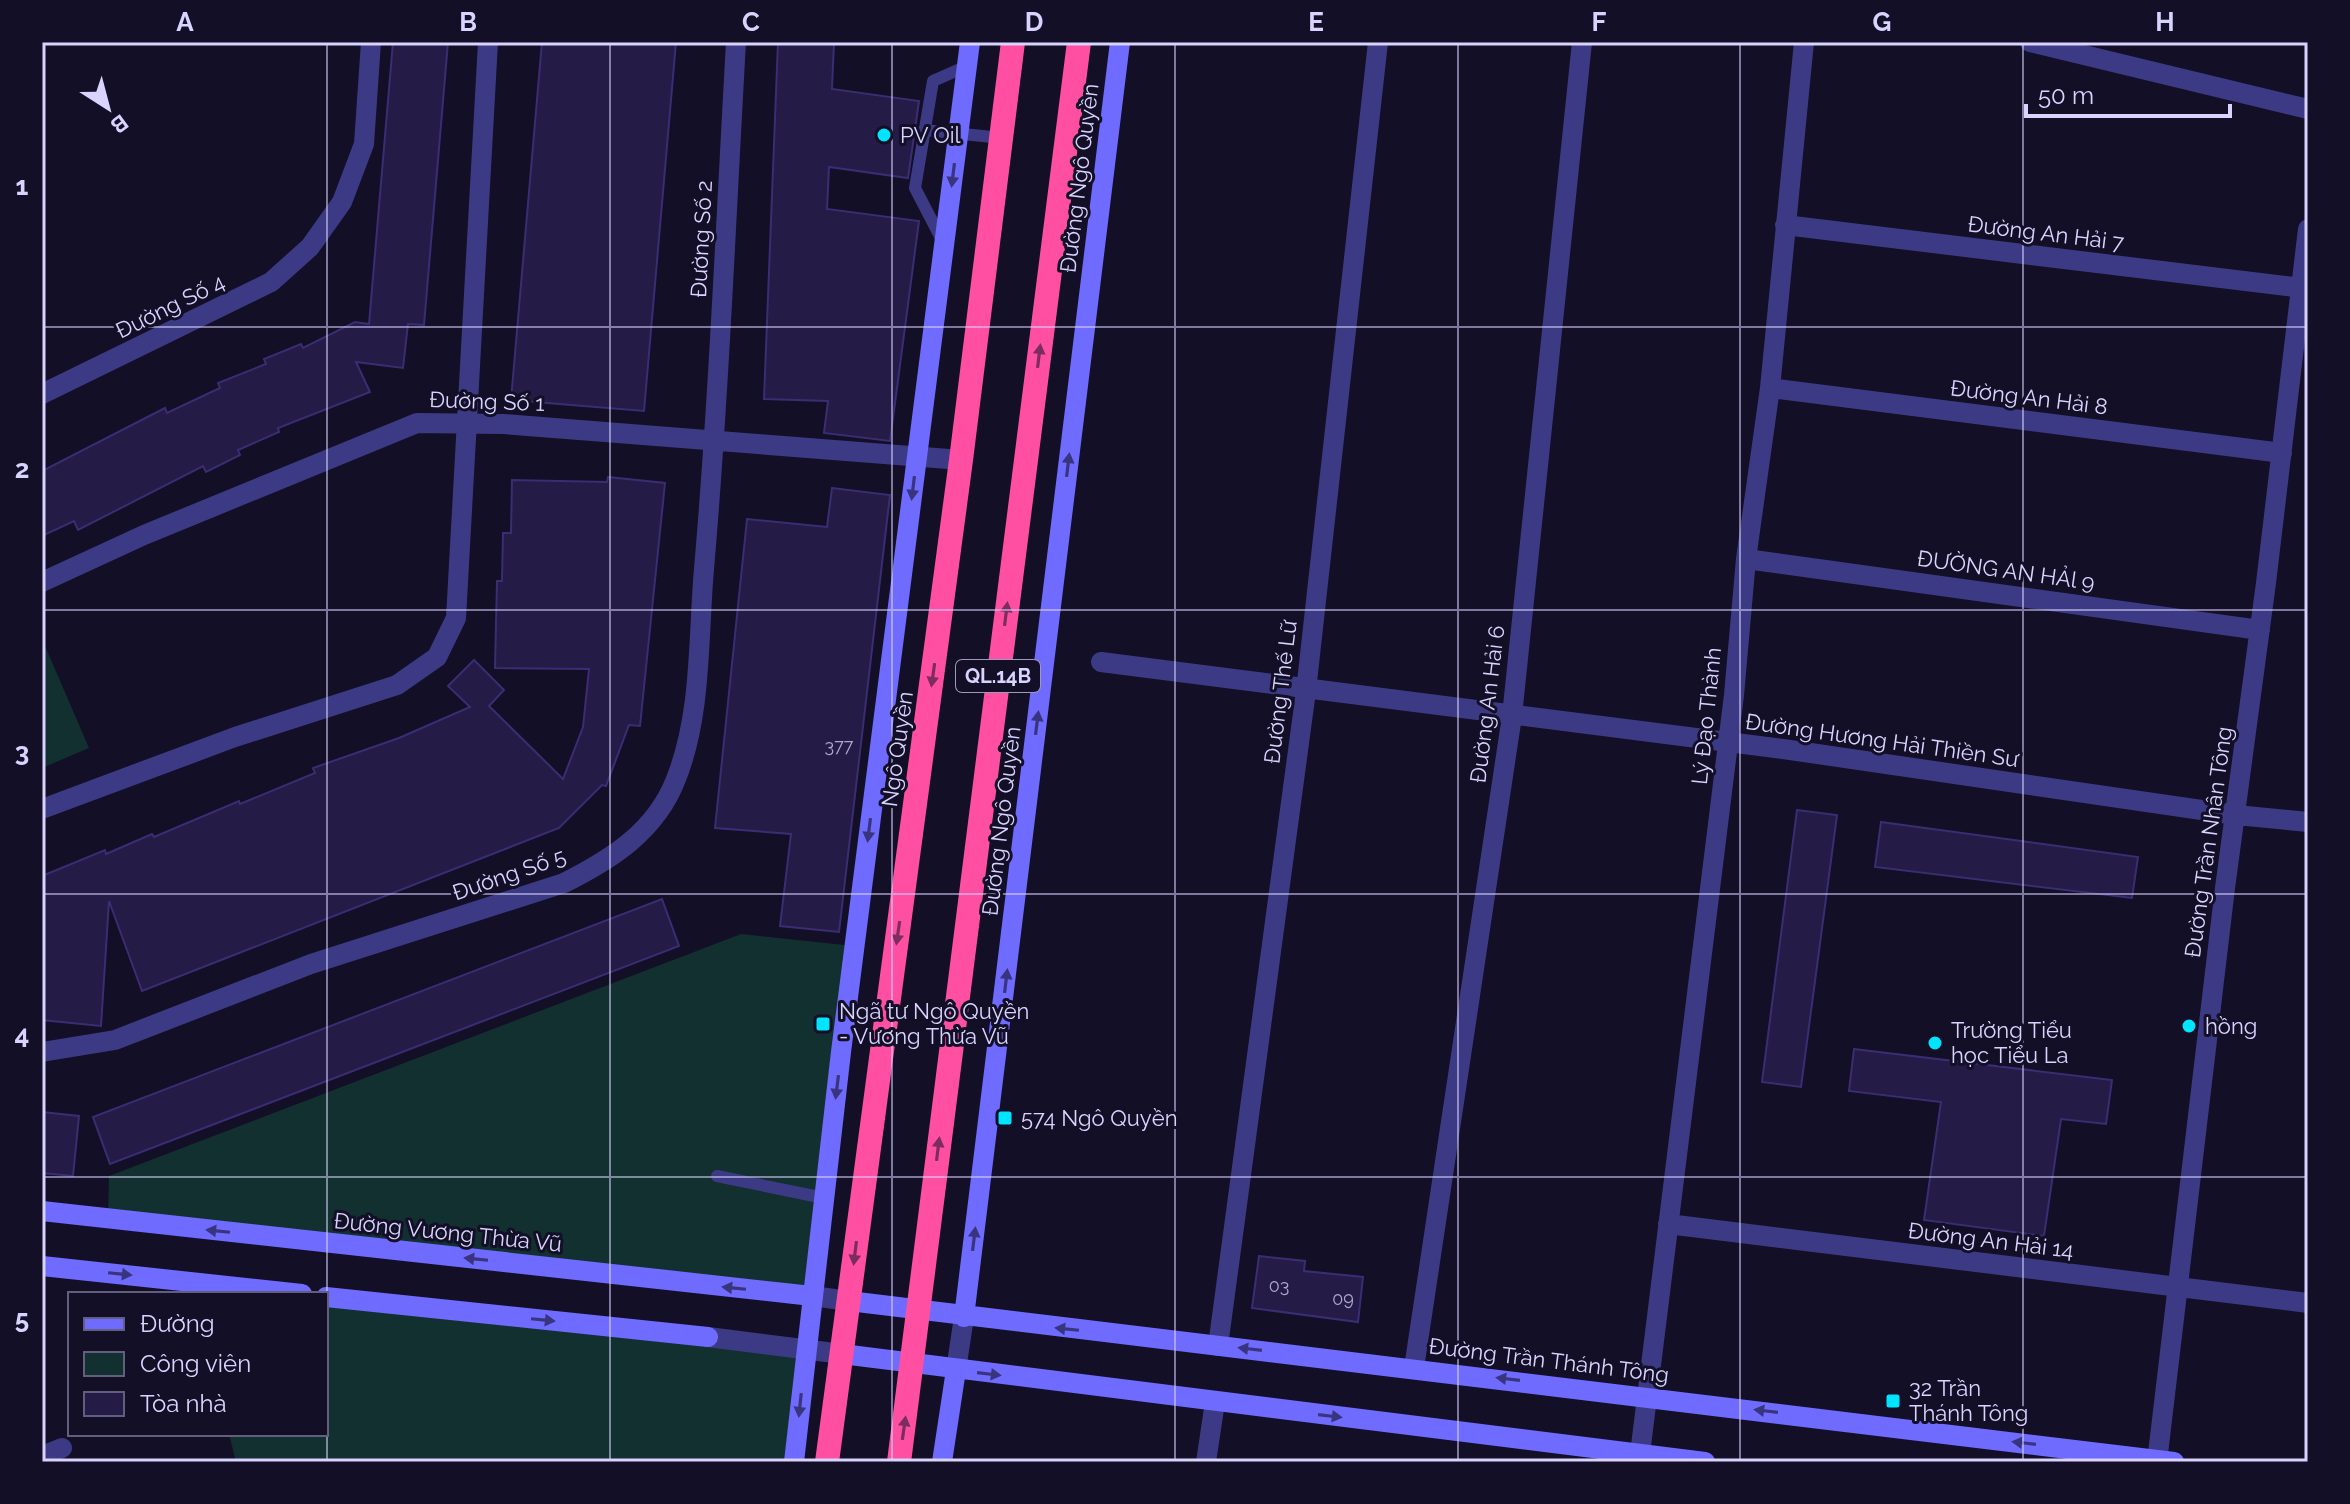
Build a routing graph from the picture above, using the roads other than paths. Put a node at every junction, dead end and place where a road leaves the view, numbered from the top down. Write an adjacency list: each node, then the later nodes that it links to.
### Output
1 (371, 42): 22 (street, Đường Số 4)
2 (488, 42): 23 (street)
3 (736, 42): 24 (street, Đường Số 2)
4 (970, 42): 12 (street)
5 (1013, 42): 16 (highway, Ngô Quyền / QL.14B)
6 (1079, 42): 50 (highway, QL.14B, one-way to 6)
7 (1120, 42): 51 (street, Đường Ngô Quyền, one-way to 7)
8 (1378, 42): 32 (street, Đường Thế Lữ)
9 (1582, 42): 33 (street, Đường An Hải 6)
10 (1804, 42): 17 (street, Lý Đạo Thành)
11 (2030, 42): 13 (street)
12 (967, 66): 14 (lane); 15 (street)
13 (2308, 109)
14 (924, 130): 15 (lane); 19 (lane)
15 (959, 133): 16 (lane); 19 (street, one-way to 19)
16 (1002, 138): 27 (highway, Ngô Quyền / QL.14B)
17 (1785, 225): 20 (street, Đường An Hải 7); 21 (street, Lý Đạo Thành)
18 (2308, 229): 20 (street, Đường Trần Nhân Tông)
19 (945, 245): 26 (street)
20 (2302, 288): 25 (street, Đường Trần Nhân Tông)
21 (1770, 388): 25 (street, Đường An Hải 8); 28 (street, Lý Đạo Thành)
22 (42, 394)
23 (468, 422): 24 (street, Đường Số 1); 29 (street, Đường Số 1); 35 (street)
24 (715, 439): 26 (street, Đường Số 1); 38 (street, Đường Số 5)
25 (2282, 453): 30 (street, Đường Trần Nhân Tông)
26 (918, 456): 27 (street, Đường Số 1); 40 (street, one-way to 40)
27 (961, 460): 48 (highway, Ngô Quyền / QL.14B, one-way to 48)
28 (1746, 559): 30 (street, ĐƯỜNG AN HẢl 9); 34 (street, Lý Đạo Thành)
29 (42, 582)
30 (2260, 630): 36 (street, Đường Trần Nhân Tông)
31 (1101, 662): 32 (street, Đường Hương Hải Thiền Sư)
32 (1306, 691): 33 (street, Đường Hương Hải Thiền Sư); 52 (street, Đường Thế Lữ)
33 (1512, 716): 34 (street, Đường Hương Hải Thiền Sư); 56 (street, Đường An Hải 6)
34 (1728, 742): 36 (street, Đường Hương Hải Thiền Sư); 42 (street, Lý Đạo Thành)
35 (42, 809)
36 (2236, 815): 37 (street, Đường Hương Hải Thiền Sư); 44 (street, Đường Trần Nhân Tông)
37 (2308, 822)
38 (42, 1052)
39 (717, 1176): 40 (lane)
40 (824, 1198): 46 (street)
41 (42, 1211): 46 (street, Đường Vương Thừa Vũ, one-way to 41)
42 (1668, 1224): 44 (street, Đường An Hải 14); 58 (street, Lý Đạo Thành)
43 (42, 1266): 45 (street, one-way to 45)
44 (2177, 1288): 49 (street, Đường An Hải 14); 63 (street, Đường Trần Nhân Tông)
45 (283, 1292)
46 (812, 1296): 48 (street, Đường Vương Thừa Vũ); 53 (street)
47 (328, 1297): 53 (street, one-way to 53)
48 (849, 1301): 50 (street, Đường Trần Thánh Tông); 54 (highway, Ngô Quyền / QL.14B)
49 (2308, 1303)
50 (918, 1310): 51 (street, Đường Trần Thánh Tông); 55 (highway, QL.14B)
51 (964, 1317): 52 (street, Đường Trần Thánh Tông, one-way to 51); 57 (street, Đường Ngô Quyền)
52 (1218, 1346): 56 (street, Đường Trần Thánh Tông, one-way to 52)
53 (806, 1348): 54 (street); 64 (street, one-way to 64)
54 (842, 1354): 55 (street); 65 (highway, Ngô Quyền / QL.14B)
55 (912, 1364): 57 (street); 66 (highway, QL.14B, one-way to 55)
56 (1414, 1368): 58 (street, Đường Trần Thánh Tông, one-way to 56)
57 (956, 1370): 59 (street, one-way to 59); 67 (street, Đường Ngô Quyền)
58 (1645, 1395): 62 (street, Lý Đạo Thành); 63 (street, Đường Trần Thánh Tông, one-way to 58)
59 (1215, 1402): 62 (street, one-way to 62); 68 (street)
60 (62, 1448): 61 (street)
61 (42, 1456)
62 (1639, 1457): 69 (street)
63 (2163, 1461)
64 (794, 1462)
65 (827, 1462)
66 (899, 1462)
67 (942, 1462)
68 (1206, 1462)
69 (1705, 1462)

